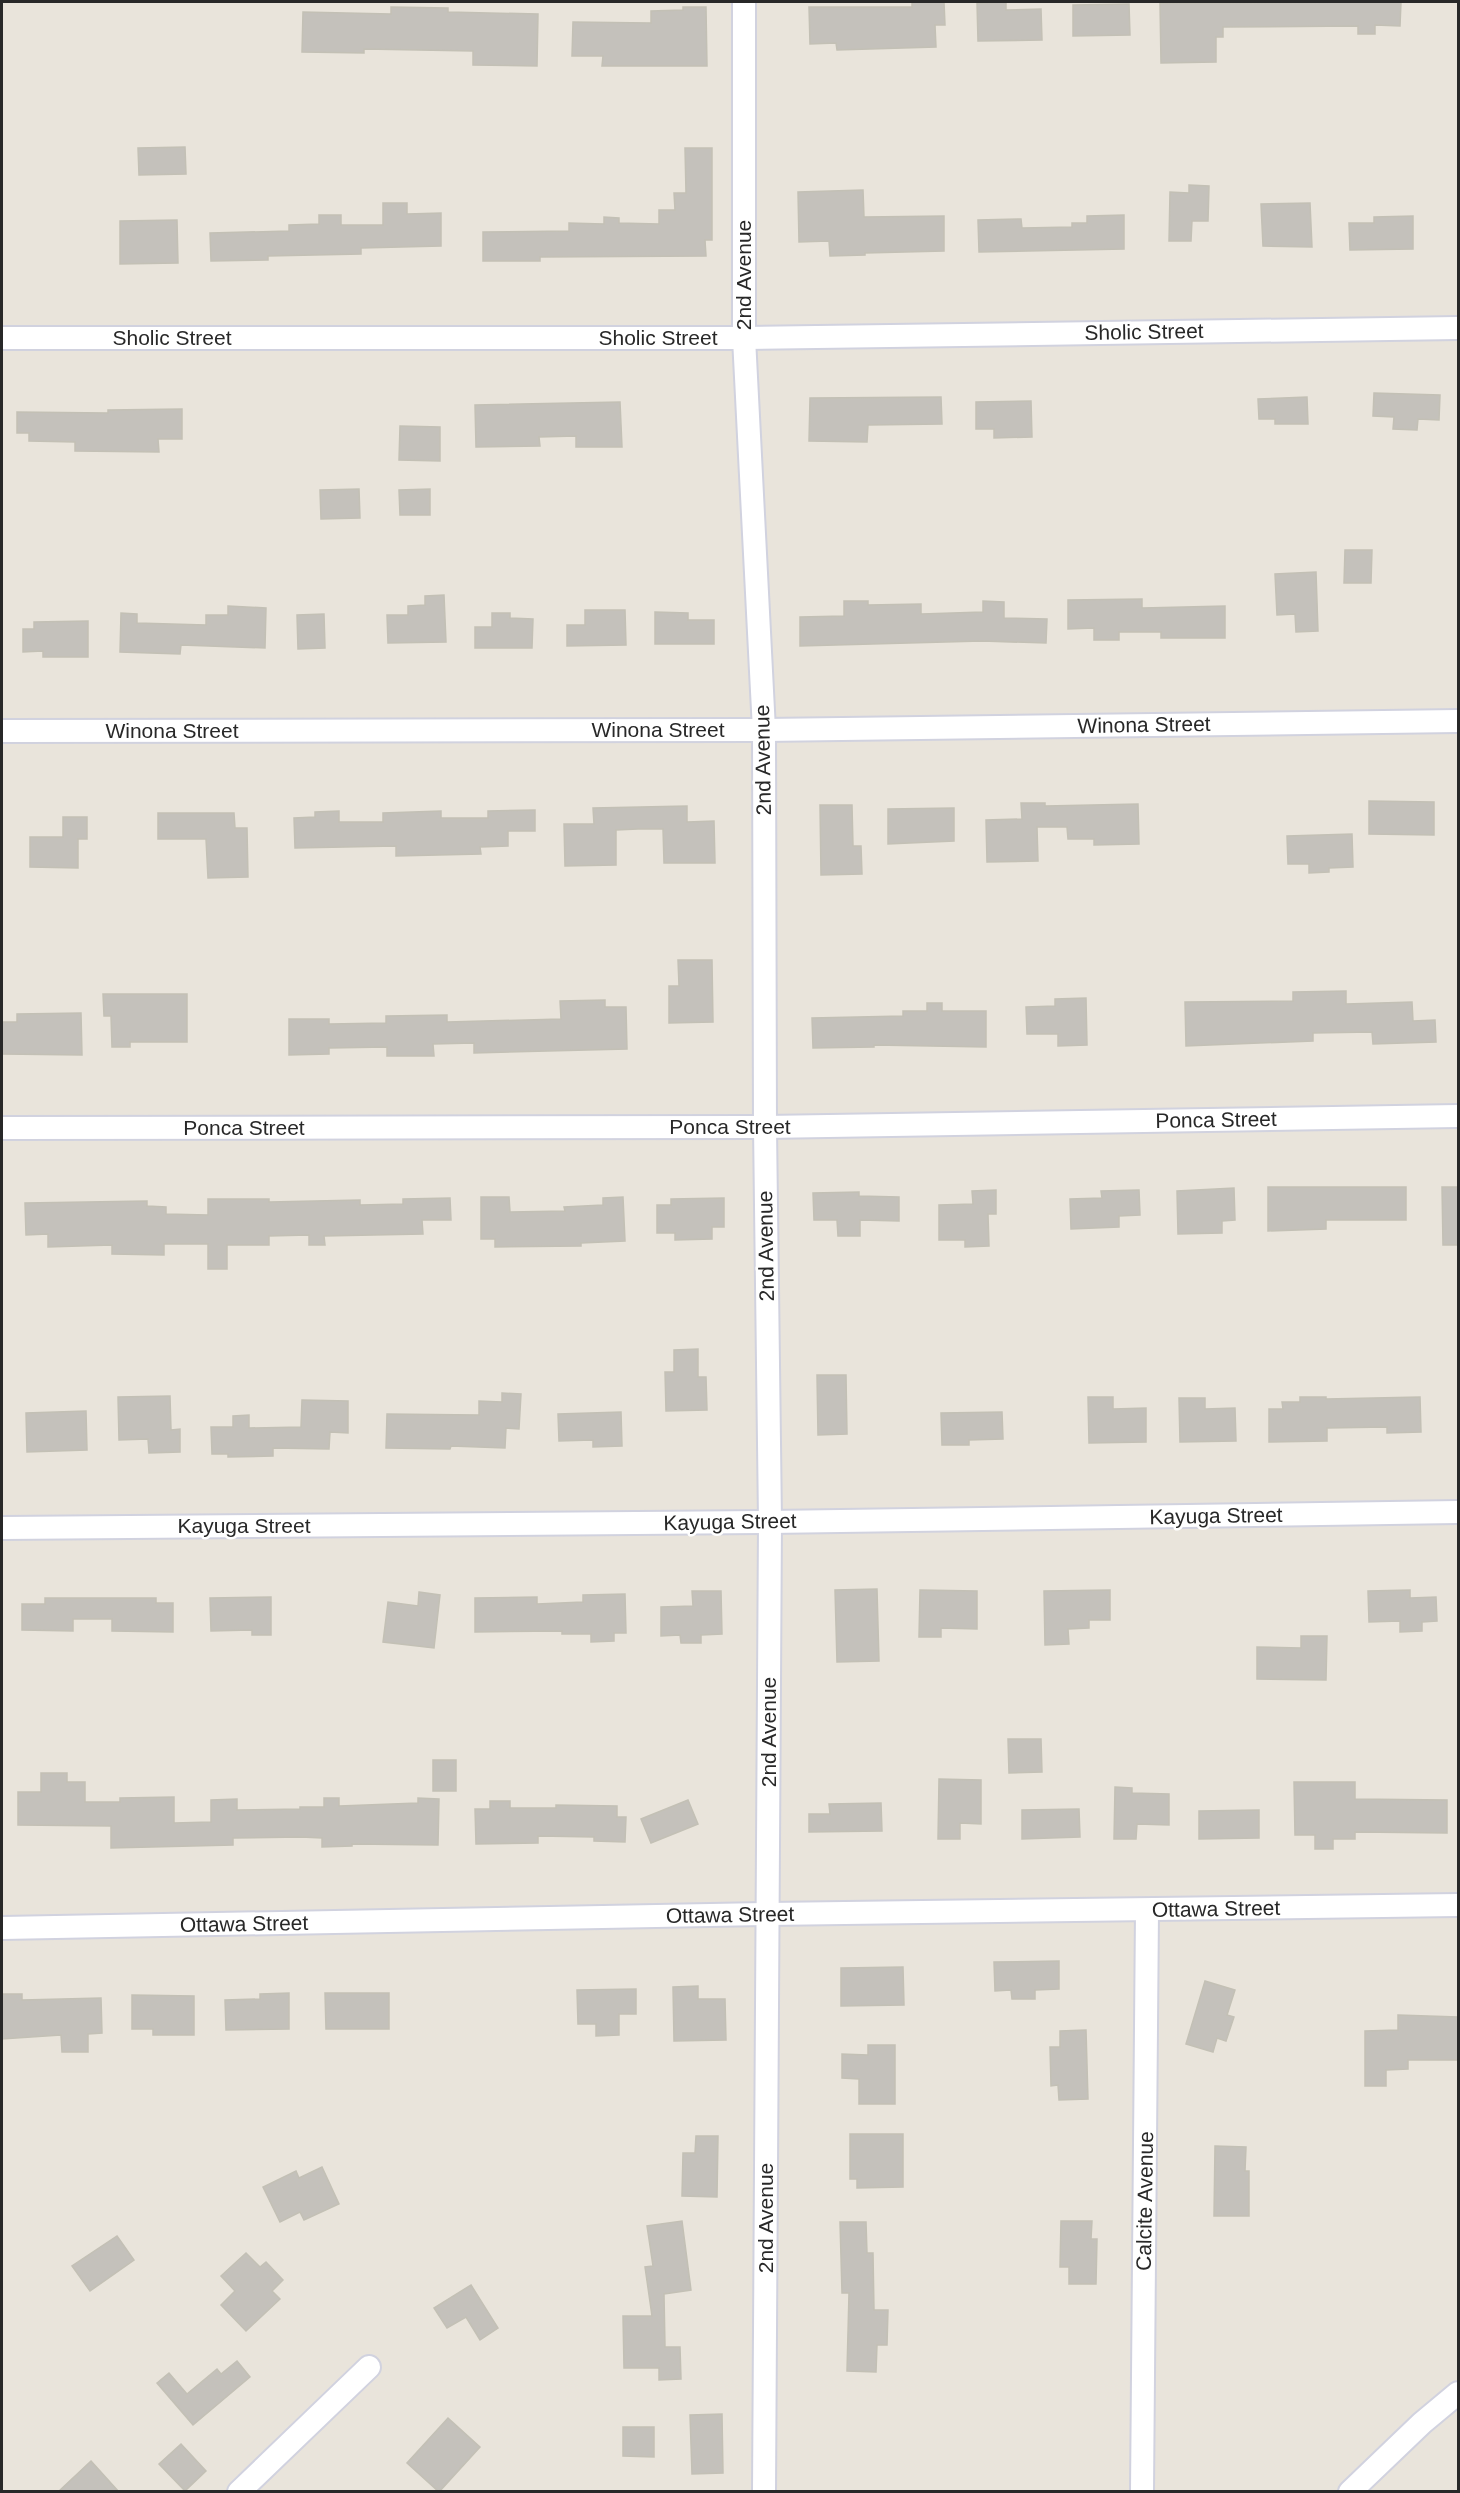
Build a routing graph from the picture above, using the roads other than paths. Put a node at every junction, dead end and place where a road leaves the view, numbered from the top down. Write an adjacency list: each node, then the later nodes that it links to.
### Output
1 (744, 2): 4 (street, 2nd Avenue)
2 (1458, 328): 4 (street, Sholic Street)
3 (2, 338): 4 (street, Sholic Street)
4 (744, 338): 6 (street, 2nd Avenue)
5 (1458, 721): 6 (street, Winona Street)
6 (764, 730): 7 (street, Winona Street); 9 (street, 2nd Avenue)
7 (2, 731)
8 (1458, 1116): 9 (street, Ponca Street)
9 (765, 1127): 10 (street, Ponca Street); 12 (street, 2nd Avenue)
10 (2, 1128)
11 (1458, 1512): 12 (street, Kayuga Street)
12 (770, 1522): 13 (street, Kayuga Street); 16 (street, 2nd Avenue)
13 (2, 1528)
14 (1458, 1905): 15 (street, Ottawa Street)
15 (1147, 1911): 16 (street, Ottawa Street); 22 (street, Calcite Avenue)
16 (768, 1914): 17 (street, Ottawa Street); 21 (street, 2nd Avenue)
17 (2, 1928)
18 (369, 2367): 20 (street)
19 (1458, 2393): 23 (street)
20 (239, 2492)
21 (764, 2492)
22 (1142, 2492)
23 (1350, 2492)

